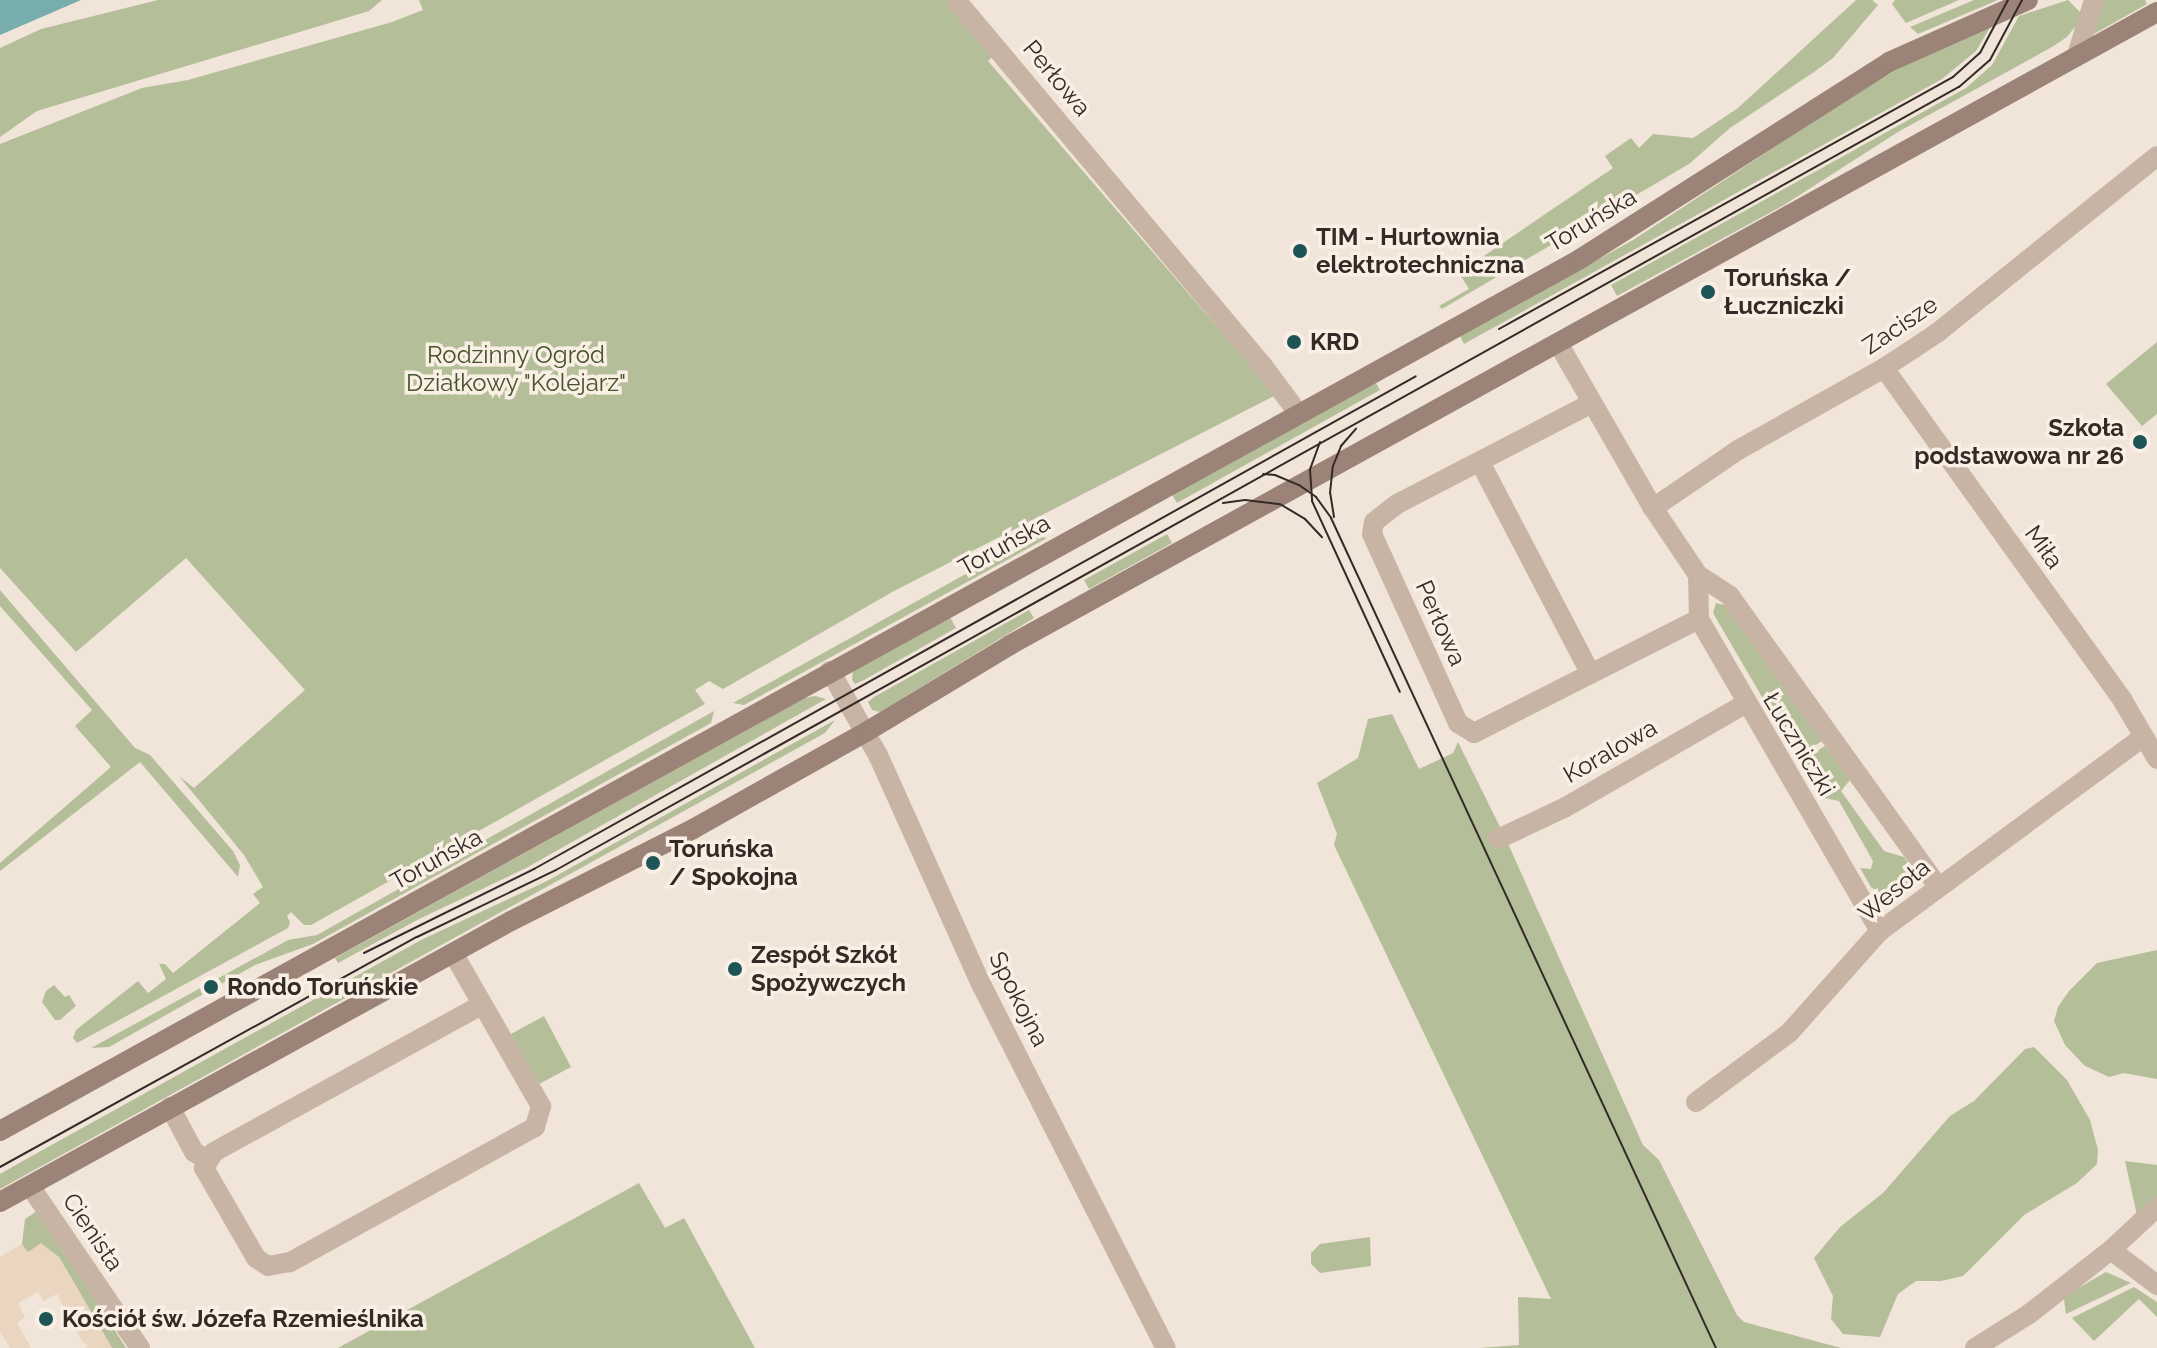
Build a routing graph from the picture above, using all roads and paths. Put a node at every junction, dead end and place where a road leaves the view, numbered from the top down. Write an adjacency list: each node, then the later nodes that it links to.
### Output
1 (956, 0): 10 (street, Perłowa)
2 (2028, 0): 10 (main road, Toruńska)
3 (2094, 0): 5 (street)
4 (2157, 12): 5 (main road)
5 (2077, 55): 7 (main road)
6 (2157, 156): 8 (street, Zacisze)
7 (1558, 343): 9 (street, Łuczniczki); 18 (main road)
8 (1884, 368): 12 (street, Zacisze); 19 (street, Miła)
9 (1590, 404): 11 (street, Perłowa); 12 (street, Łuczniczki)
10 (1298, 413): 15 (main road, Toruńska)
11 (1480, 462): 16 (street); 16 (street, Perłowa)
12 (1653, 508): 13 (street, Łuczniczki)
13 (1698, 575): 14 (street, Łuczniczki); 22 (street, Łuczniczki)
14 (1699, 619): 16 (street, Perłowa); 17 (street, Łuczniczki)
15 (830, 671): 18 (street, Spokojna); 28 (main road, Toruńska)
16 (1591, 674)
17 (1745, 704): 21 (street, Koralowa); 23 (street, Łuczniczki)
18 (866, 732): 24 (main road); 36 (street, Spokojna)
19 (2143, 737): 20 (street, Miła); 22 (street, Wesoła)
20 (2157, 759)
21 (1498, 839)
22 (1938, 886): 23 (street, Wesoła)
23 (1880, 931): 26 (street, Wesoła)
24 (453, 953): 25 (street); 27 (main road)
25 (481, 1005): 29 (street); 29 (street)
26 (1696, 1102)
27 (170, 1107): 29 (street); 30 (main road)
28 (0, 1131)
29 (208, 1160)
30 (30, 1186): 31 (main road); 35 (street, Cienista)
31 (0, 1202)
32 (2157, 1207): 33 (street)
33 (2111, 1250): 34 (street); 37 (street)
34 (2157, 1285)
35 (140, 1348)
36 (1166, 1348)
37 (1975, 1348)

